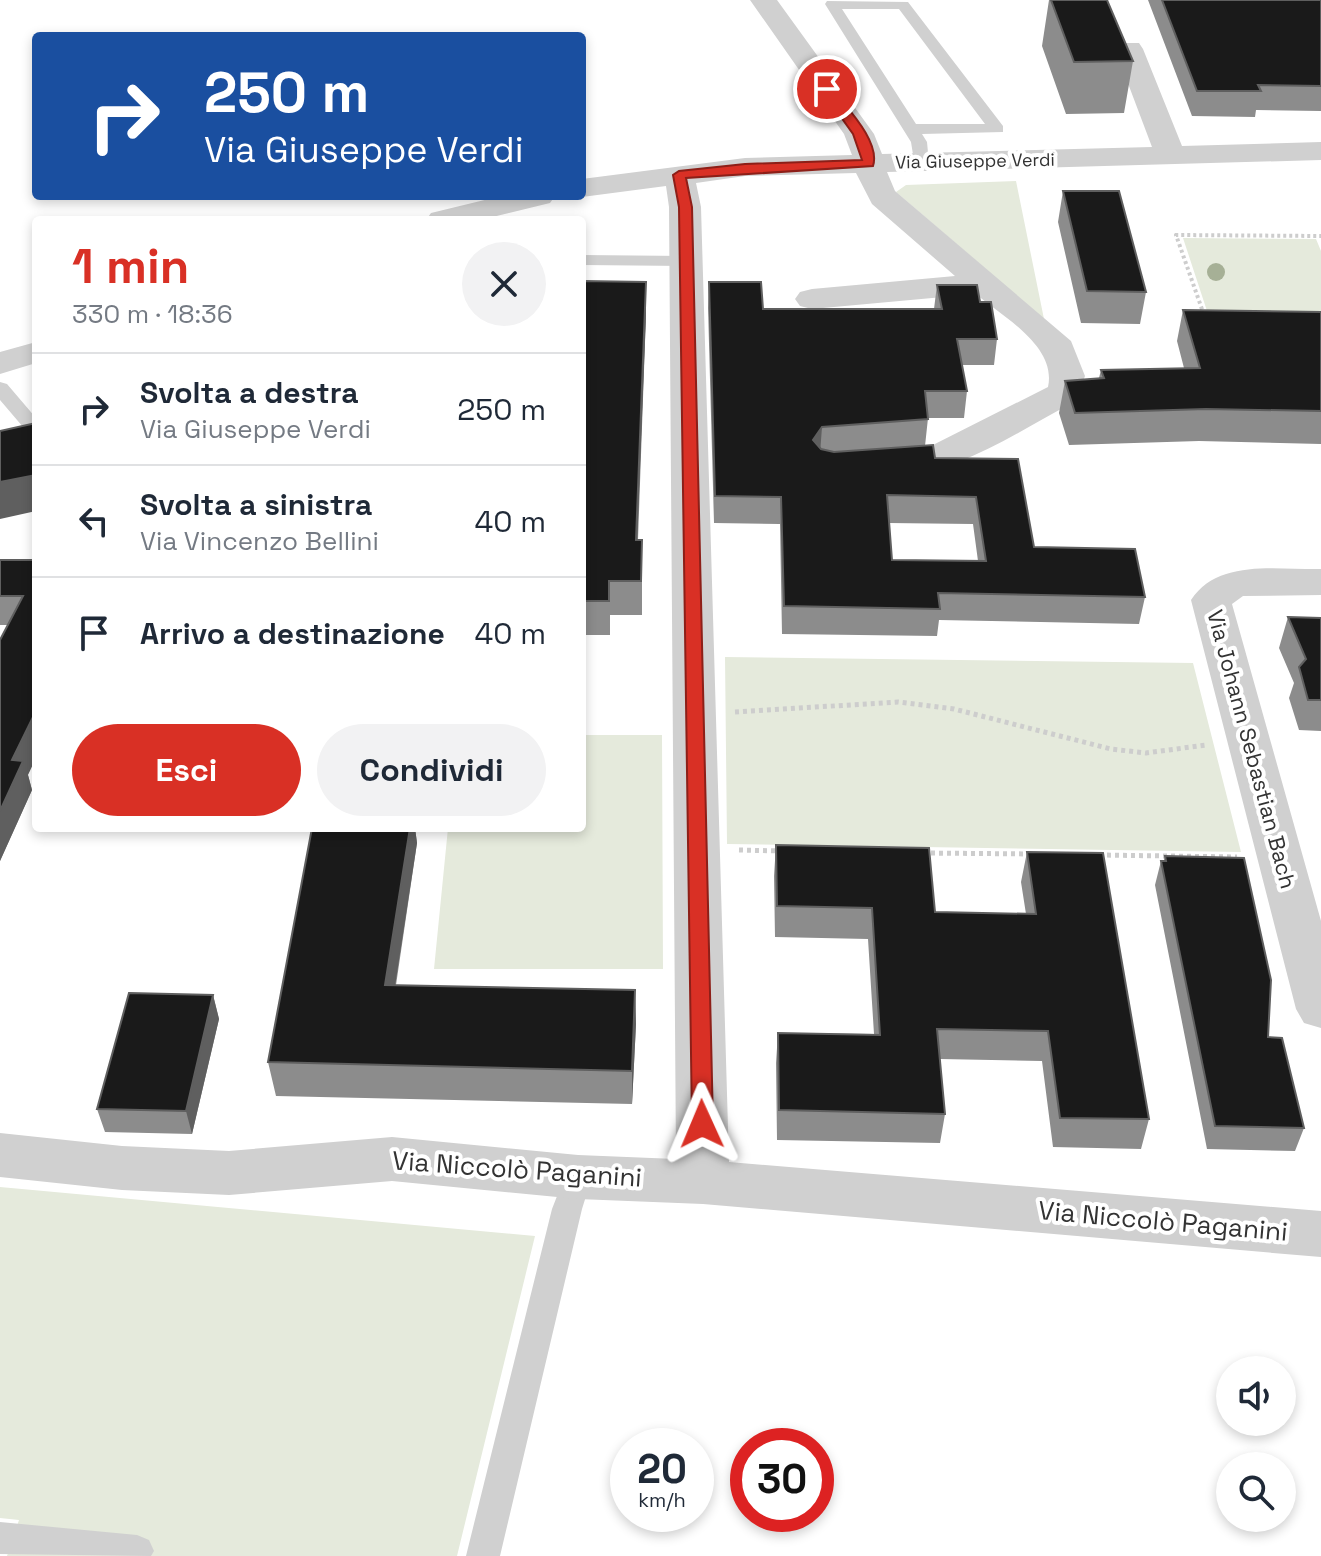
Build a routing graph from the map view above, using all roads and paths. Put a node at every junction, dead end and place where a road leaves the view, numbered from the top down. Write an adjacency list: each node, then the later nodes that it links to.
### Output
1 (763, 0): 6 (street)
2 (1129, 49): 5 (street)
3 (911, 129): 3 (lane); 7 (lane)
4 (1321, 152): 5 (street, Via Giuseppe Verdi)
5 (1171, 156): 7 (street, Via Giuseppe Verdi)
6 (868, 163): 7 (street, Via Giuseppe Verdi); 8 (street, Via Giuseppe Verdi); 15 (street)
7 (921, 163)
8 (679, 175): 9 (street, Via Giuseppe Verdi); 14 (street)
9 (586, 187)
10 (523, 200): 11 (street)
11 (458, 216)
12 (1321, 236): 17 (path)
13 (586, 260): 14 (lane)
14 (686, 261): 24 (street)
15 (986, 283): 16 (street); 22 (street)
16 (812, 299)
17 (1218, 315)
18 (32, 353): 19 (street)
19 (0, 364)
20 (0, 388): 21 (lane)
21 (32, 425)
22 (849, 464)
23 (1321, 582): 25 (street, Via Johann Sebastian Bach)
24 (694, 707): 25 (path); 26 (street)
25 (1247, 738): 31 (street, Via Johann Sebastian Bach)
26 (698, 850): 27 (path); 35 (street)
27 (793, 851)
28 (919, 853): 29 (path)
29 (1045, 854)
30 (1092, 855): 31 (path)
31 (1281, 858): 32 (street, Via Johann Sebastian Bach)
32 (1321, 1009)
33 (0, 1155): 34 (street, Via Niccolò Paganini)
34 (578, 1177): 35 (street, Via Niccolò Paganini); 39 (lane)
35 (703, 1182): 36 (street, Via Niccolò Paganini)
36 (1321, 1234)
37 (0, 1538): 38 (lane)
38 (137, 1551)
39 (483, 1556)

